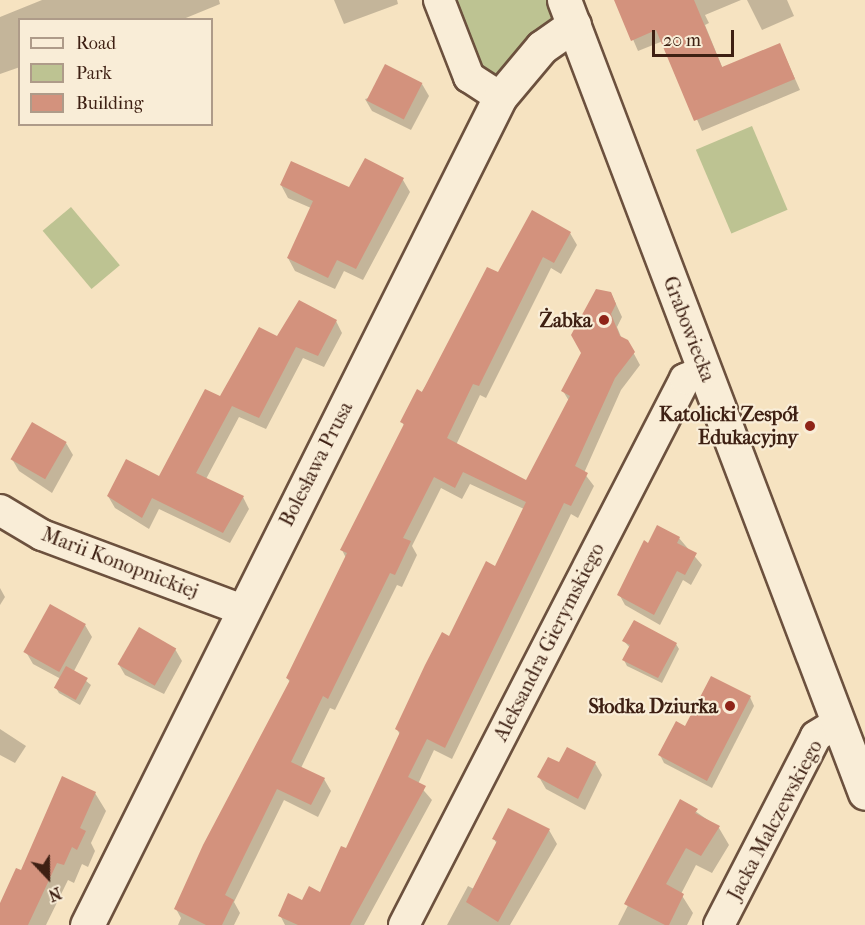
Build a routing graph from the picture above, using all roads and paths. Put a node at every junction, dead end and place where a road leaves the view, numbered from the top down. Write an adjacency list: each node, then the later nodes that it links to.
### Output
1 (439, 0): 3 (street)
2 (569, 13): 3 (street, Bolesława Prusa); 4 (street, Grabowiecka)
3 (501, 97): 6 (street, Bolesława Prusa)
4 (705, 370): 7 (street, Grabowiecka); 10 (street, Aleksandra Gierymskiego)
5 (0, 510): 6 (street, Marii Konopnickiej)
6 (243, 610): 9 (street, Bolesława Prusa)
7 (838, 723): 8 (street, Grabowiecka); 11 (street, Jacka Malczewskiego)
8 (865, 792)
9 (87, 925)
10 (404, 925)
11 (719, 925)

